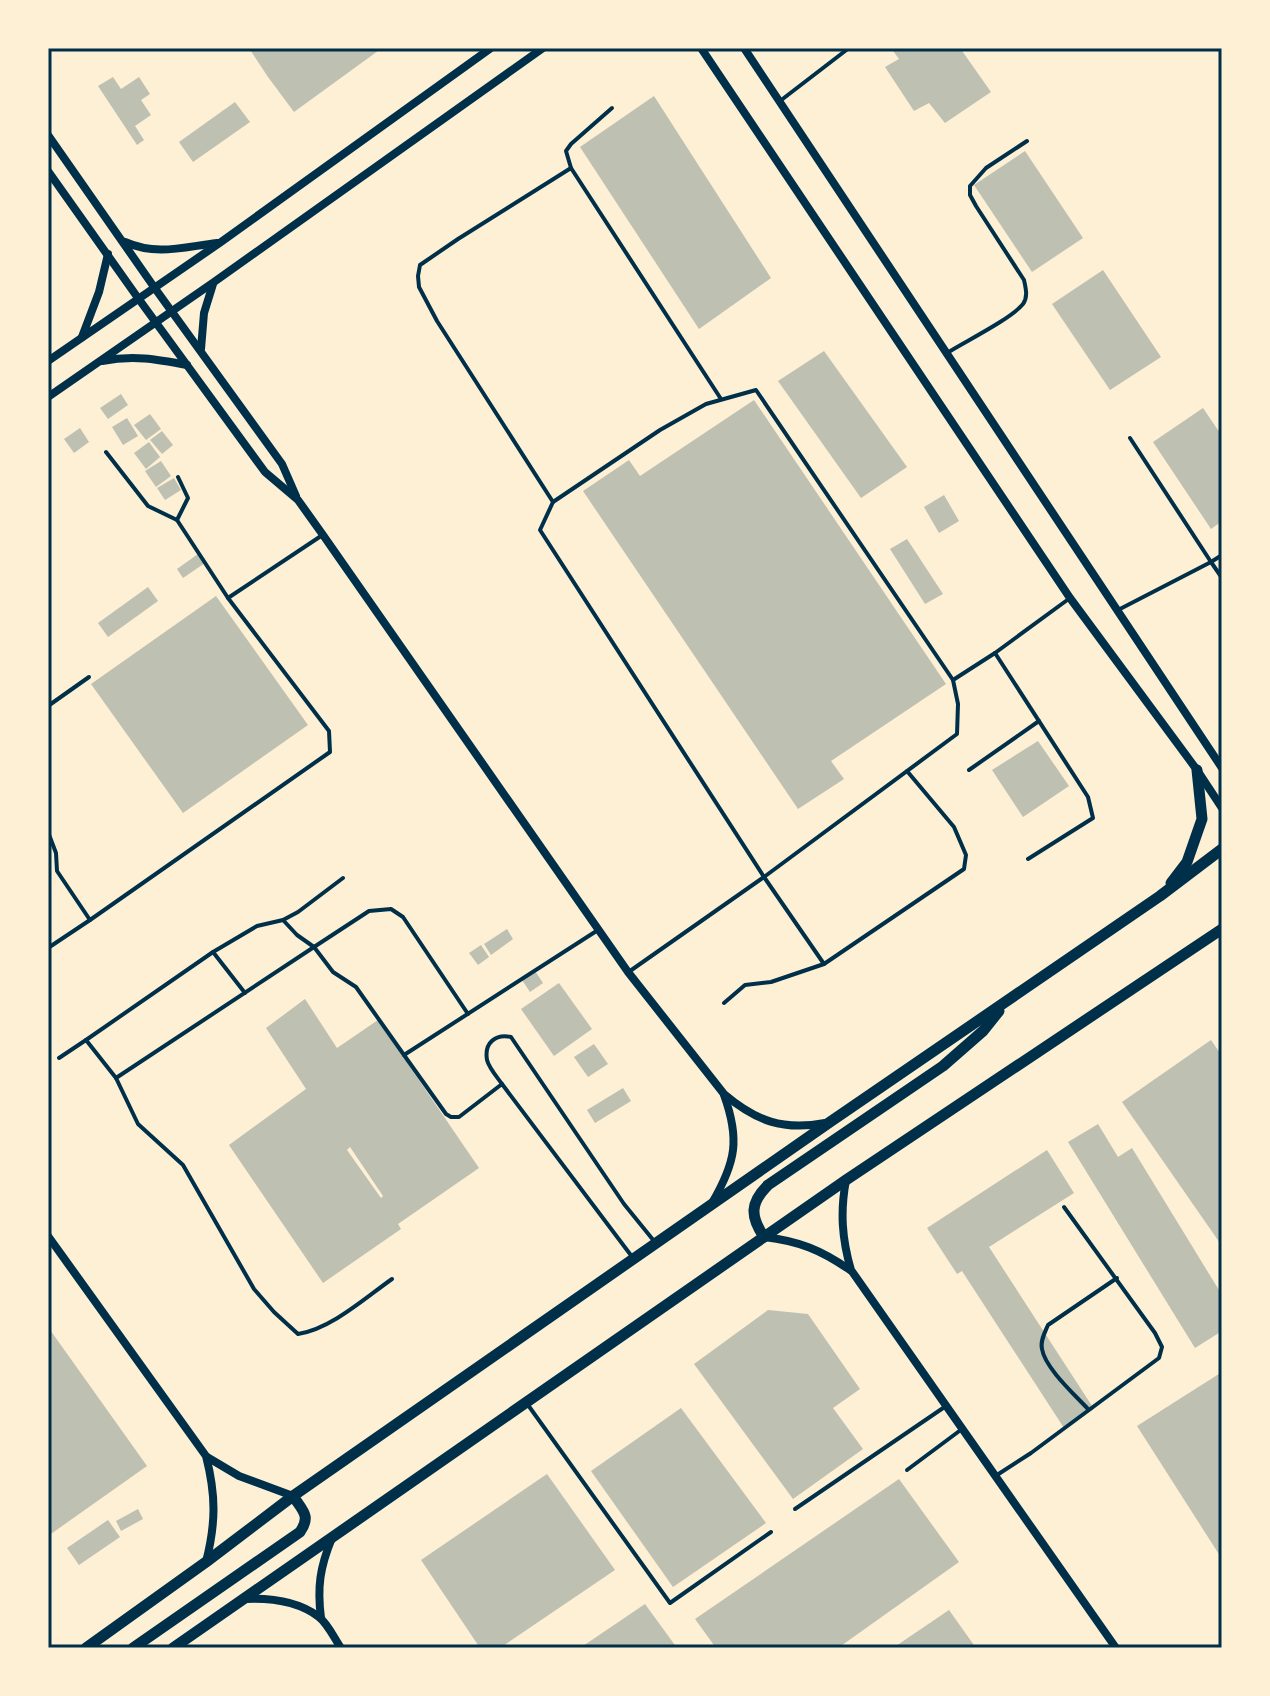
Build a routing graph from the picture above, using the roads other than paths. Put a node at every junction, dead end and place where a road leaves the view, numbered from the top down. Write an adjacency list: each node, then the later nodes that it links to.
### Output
1 (491, 48): 13 (street)
2 (543, 48): 15 (street)
3 (701, 48): 39 (street)
4 (744, 48): 6 (street)
5 (849, 48): 6 (lane)
6 (780, 101): 22 (street)
7 (612, 108): 10 (lane)
8 (48, 135): 12 (street)
9 (1027, 141): 22 (lane)
10 (571, 168): 27 (lane); 32 (lane)
11 (48, 171): 14 (street)
12 (124, 241): 13 (street); 16 (street)
13 (221, 242): 16 (street)
14 (108, 254): 17 (street); 20 (street)
15 (214, 282): 18 (street); 21 (street)
16 (154, 287): 17 (street); 18 (street)
17 (138, 298): 19 (street); 20 (street)
18 (173, 311): 19 (street); 21 (street)
19 (157, 322): 24 (street); 25 (street)
20 (82, 337): 23 (street)
21 (200, 350): 31 (street)
22 (947, 353): 40 (street)
23 (48, 361)
24 (99, 362): 25 (street); 26 (street)
25 (188, 365): 31 (street)
26 (48, 397)
27 (721, 399): 32 (lane); 43 (lane)
28 (1130, 438): 36 (lane)
29 (106, 452): 33 (lane)
30 (178, 477): 33 (lane)
31 (298, 500): 34 (street)
32 (553, 502): 54 (lane)
33 (177, 520): 38 (lane)
34 (323, 535): 38 (lane); 59 (street)
35 (1222, 555): 36 (lane)
36 (1211, 562): 37 (lane); 40 (lane)
37 (1222, 578)
38 (228, 598): 57 (lane)
39 (1070, 598): 41 (lane); 48 (street)
40 (1118, 610): 46 (street)
41 (995, 653): 43 (lane); 45 (lane)
42 (89, 677): 44 (lane)
43 (953, 680): 49 (lane)
44 (48, 706)
45 (1039, 721): 47 (lane); 53 (lane)
46 (1222, 768)
47 (969, 770)
48 (1197, 770): 50 (street); 56 (street)
49 (907, 771): 54 (lane); 64 (lane)
50 (1222, 808)
51 (48, 832): 57 (lane)
52 (1222, 849): 56 (street)
53 (1028, 859)
54 (764, 877): 64 (lane); 65 (lane)
55 (343, 878): 58 (lane)
56 (1160, 896): 67 (street)
57 (90, 920): 62 (lane)
58 (283, 920): 61 (lane); 63 (lane)
59 (598, 930): 65 (street); 69 (lane)
60 (1222, 932): 77 (street)
61 (314, 947): 66 (lane); 69 (lane); 71 (lane)
62 (48, 948)
63 (213, 952): 66 (lane); 70 (lane)
64 (824, 964): 68 (lane)
65 (628, 972): 75 (street)
66 (245, 993): 73 (lane)
67 (1010, 999): 76 (street); 81 (street)
68 (724, 1003)
69 (468, 1014): 71 (lane)
70 (86, 1040): 72 (lane); 73 (lane)
71 (404, 1055): 74 (lane)
72 (59, 1058)
73 (116, 1078): 86 (lane)
74 (502, 1084): 82 (lane); 83 (lane)
75 (724, 1094): 76 (street); 78 (street)
76 (830, 1122): 78 (street)
77 (846, 1180): 81 (street); 84 (street)
78 (710, 1205): 82 (street)
79 (1064, 1207): 85 (lane)
80 (48, 1236): 91 (street)
81 (764, 1237): 84 (street); 87 (street)
82 (655, 1243): 83 (street)
83 (634, 1259): 94 (street)
84 (851, 1270): 88 (street)
85 (1117, 1278): 89 (lane); 89 (lane)
86 (392, 1279)
87 (527, 1403): 96 (lane); 97 (street)
88 (946, 1406): 90 (street); 95 (lane)
89 (1089, 1410): 93 (lane)
90 (962, 1429): 92 (lane); 93 (street)
91 (206, 1456): 94 (street); 98 (street)
92 (907, 1470)
93 (995, 1476): 105 (street)
94 (293, 1496): 98 (street); 102 (street)
95 (795, 1509)
96 (771, 1532)
97 (332, 1538): 99 (street); 100 (street)
98 (206, 1562): 101 (street)
99 (245, 1599): 100 (street); 103 (street)
100 (321, 1618): 104 (street)
101 (86, 1648)
102 (133, 1648)
103 (173, 1648)
104 (341, 1648)
105 (1116, 1648)

